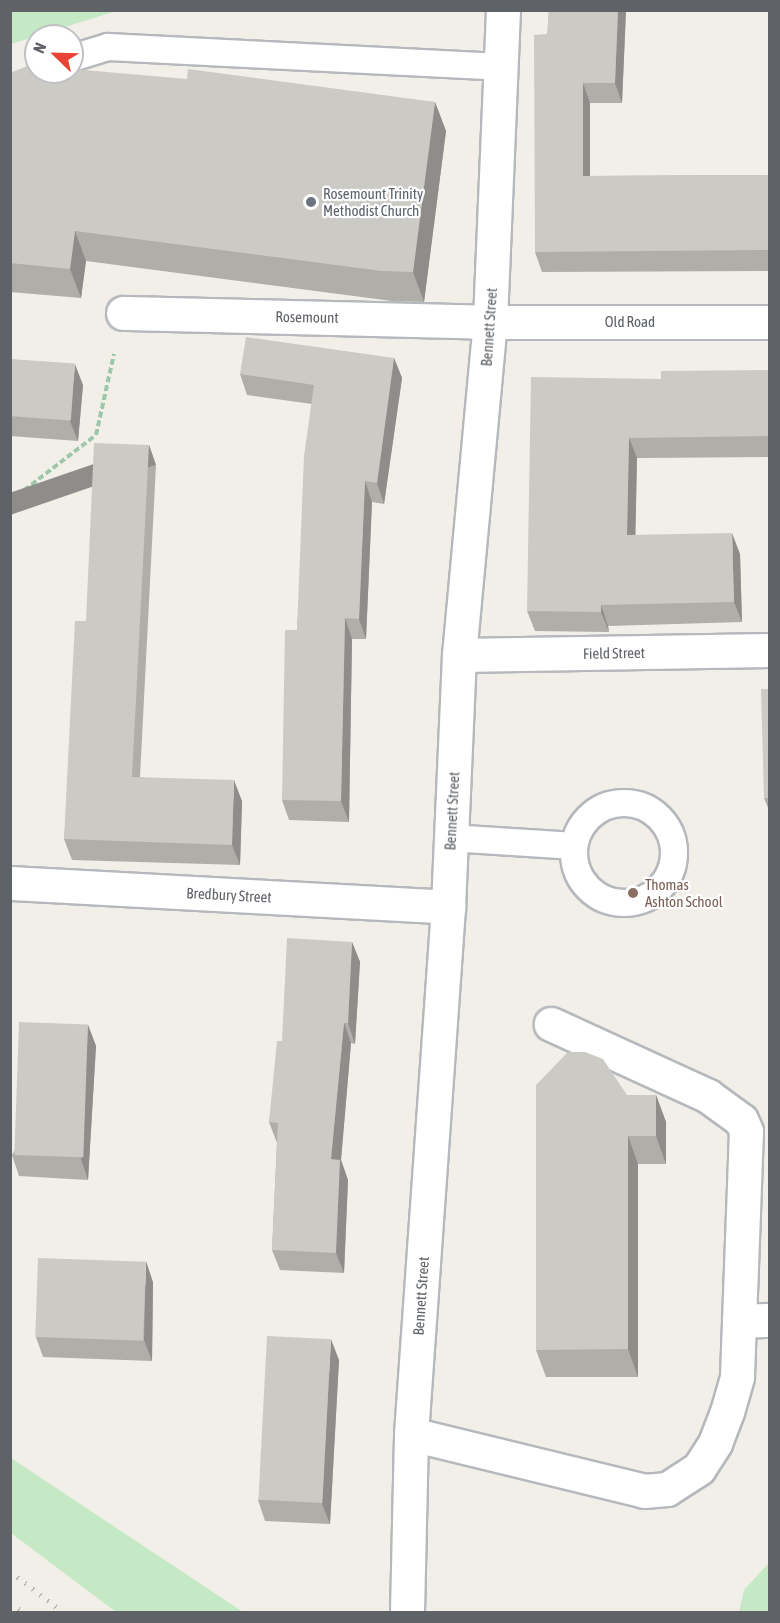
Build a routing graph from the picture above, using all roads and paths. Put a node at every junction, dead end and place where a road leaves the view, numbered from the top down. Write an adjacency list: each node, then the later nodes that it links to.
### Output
1 (503, 10): 3 (street, Bennett Street)
2 (84, 54): 3 (lane)
3 (500, 67): 5 (street, Bennett Street)
4 (123, 313): 5 (street, Rosemount); 7 (path)
5 (490, 322): 6 (street, Old Road); 9 (street, Bennett Street)
6 (770, 322)
7 (10, 501)
8 (770, 650): 9 (street, Field Street)
9 (459, 655): 10 (street, Bennett Street)
10 (451, 838): 11 (lane); 13 (street, Bennett Street)
11 (574, 846)
12 (10, 883): 13 (street, Bredbury Street)
13 (448, 907): 16 (street, Bennett Street)
14 (551, 1024): 15 (street)
15 (754, 1321): 16 (street)
16 (411, 1434): 17 (street, Bennett Street)
17 (407, 1612)

